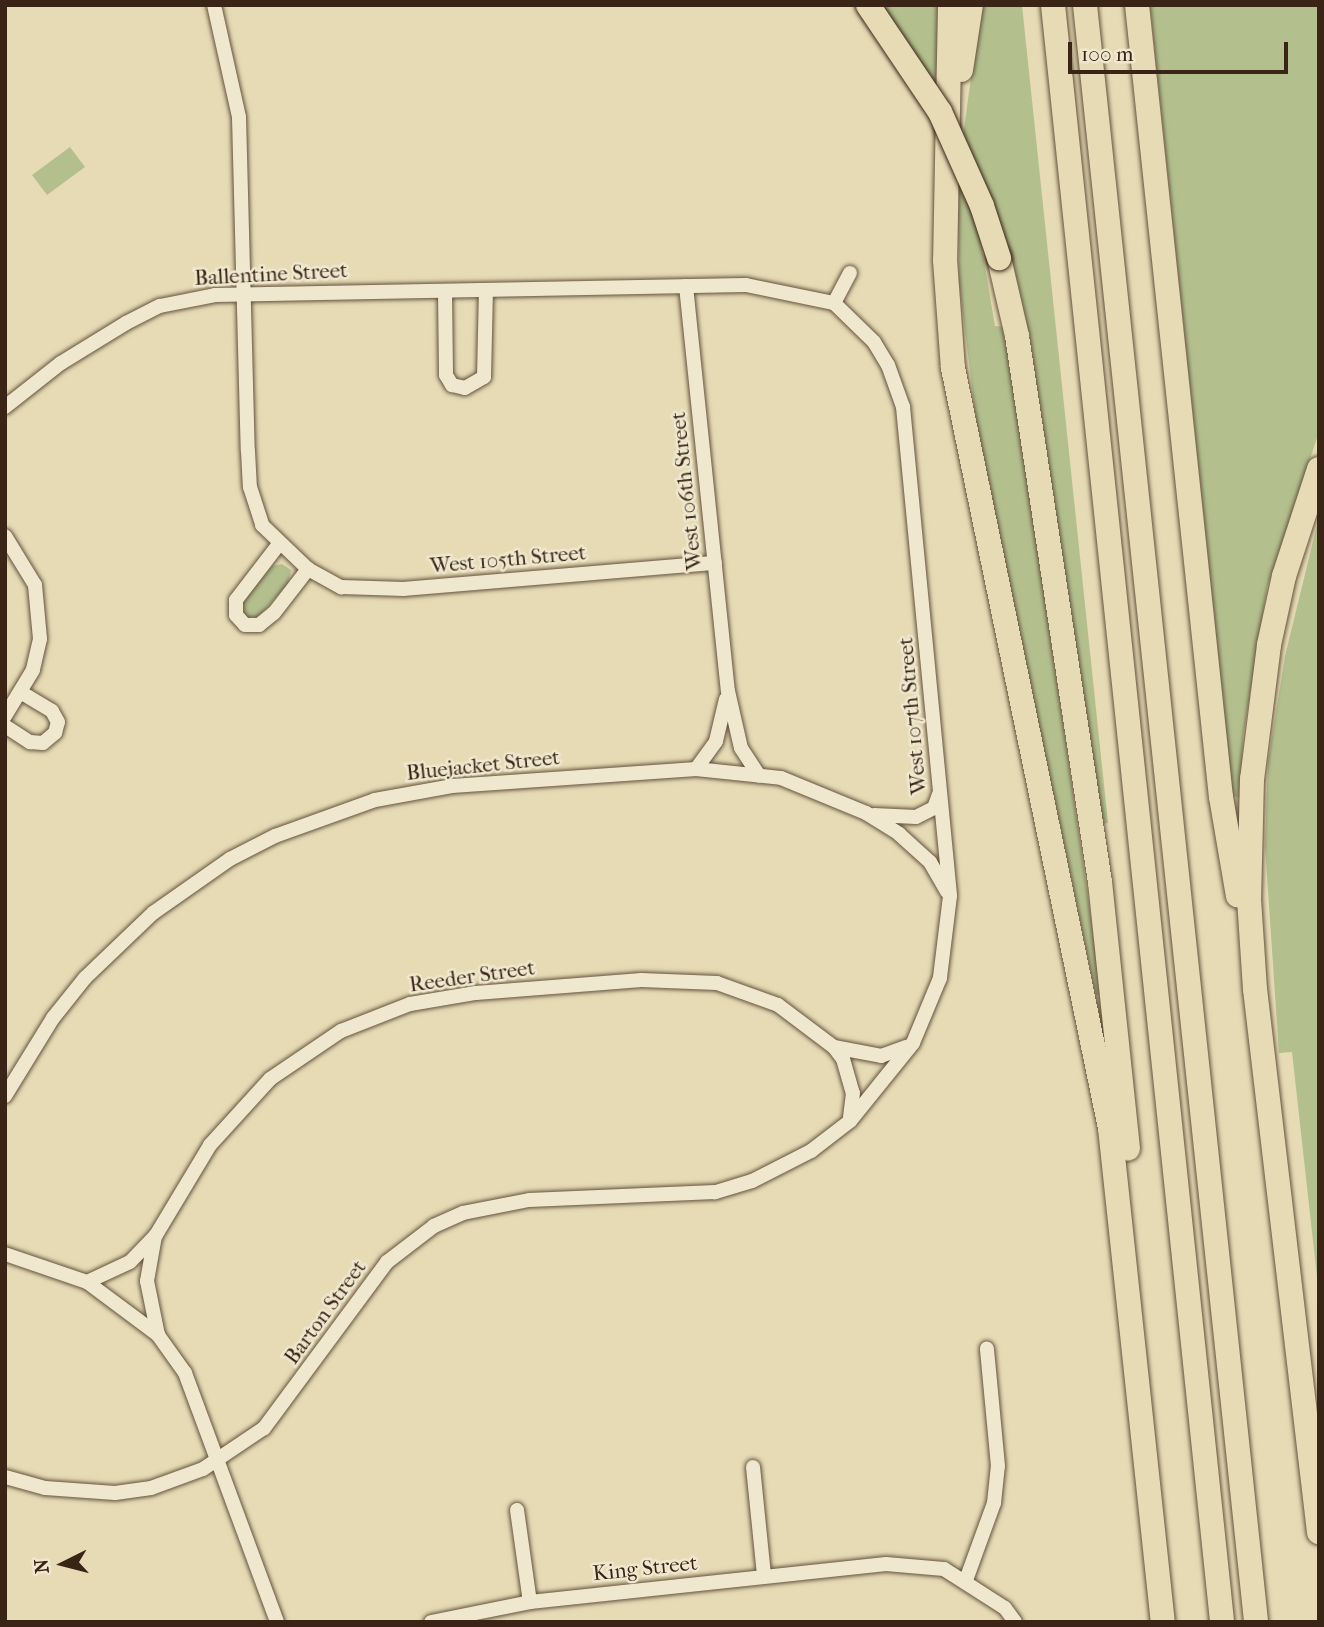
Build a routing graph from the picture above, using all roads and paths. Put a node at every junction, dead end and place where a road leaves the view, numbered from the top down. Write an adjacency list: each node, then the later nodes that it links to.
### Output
1 (214, 5): 13 (street, West 105th Street)
2 (868, 5): 38 (highway, bridge)
3 (950, 5): 8 (highway)
4 (971, 5): 8 (highway)
5 (1053, 5): 53 (highway)
6 (1085, 5): 54 (highway)
7 (1137, 5): 30 (highway)
8 (947, 152): 38 (highway)
9 (850, 274): 14 (street)
10 (686, 286): 12 (street, Ballentine Street); 14 (street, Ballentine Street); 19 (street, West 106th Street)
11 (445, 291): 12 (street, Ballentine Street); 12 (street); 13 (street, Ballentine Street)
12 (486, 291)
13 (244, 292): 15 (street, Ballentine Street); 18 (street, West 105th Street)
14 (834, 303): 27 (street, West 107th Street)
15 (5, 407)
16 (1319, 469): 30 (highway)
17 (5, 536): 22 (street)
18 (279, 544): 20 (street, West 105th Street); 20 (street)
19 (715, 563): 20 (street, West 105th Street); 21 (street, West 106th Street)
20 (308, 569)
21 (728, 691): 25 (street, West 106th Street); 26 (street, West 106th Street)
22 (22, 693): 23 (street); 24 (street)
23 (5, 716)
24 (5, 726)
25 (696, 769): 26 (street, Bluejacket Street); 33 (street, Bluejacket Street)
26 (759, 776): 28 (street, Bluejacket Street)
27 (940, 791): 28 (street, Bluejacket Street); 29 (street, West 107th Street)
28 (866, 813): 29 (street, Bluejacket Street)
29 (950, 896): 31 (street, West 107th Street)
30 (1255, 989): 45 (highway)
31 (913, 1043): 32 (street, Reeder Street); 34 (street, West 107th Street)
32 (834, 1047): 34 (street, Reeder Street); 35 (street, Reeder Street)
33 (5, 1096)
34 (850, 1121): 41 (street, Barton Street)
35 (156, 1235): 37 (street, Reeder Street); 39 (street, Reeder Street)
36 (5, 1255): 37 (street)
37 (87, 1282): 39 (street)
38 (1131, 1303): 52 (highway)
39 (158, 1335): 41 (street)
40 (987, 1349): 47 (street)
41 (219, 1460): 43 (street, Barton Street); 49 (street)
42 (753, 1467): 46 (street)
43 (5, 1477)
44 (517, 1510): 48 (street)
45 (1319, 1532)
46 (764, 1576): 47 (street, King Street); 48 (street, King Street)
47 (965, 1580): 51 (street)
48 (530, 1602): 50 (street, King Street)
49 (277, 1622)
50 (432, 1622)
51 (1015, 1622)
52 (1163, 1622)
53 (1222, 1622)
54 (1256, 1622)

